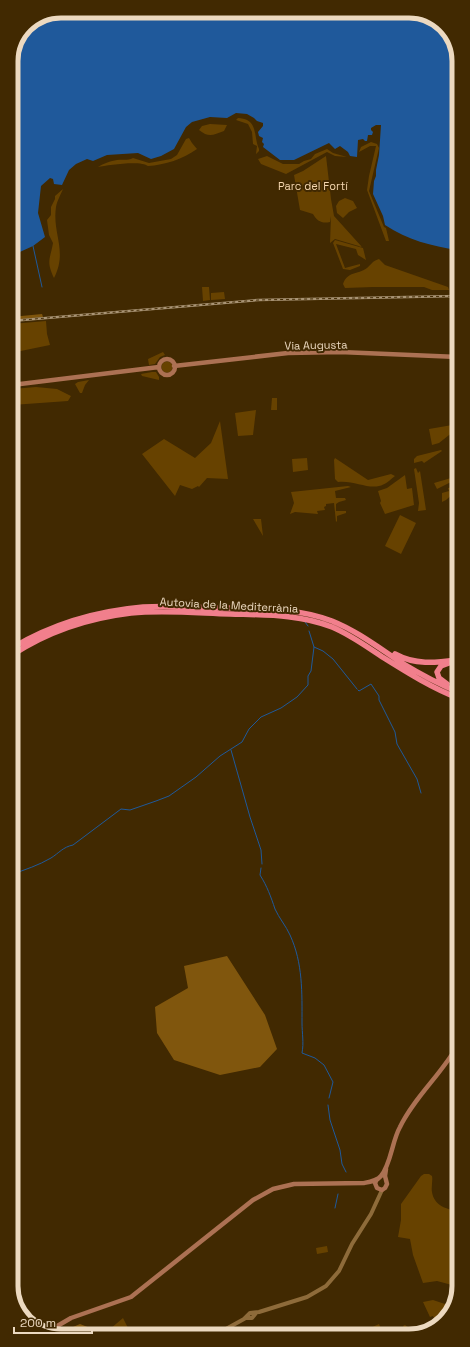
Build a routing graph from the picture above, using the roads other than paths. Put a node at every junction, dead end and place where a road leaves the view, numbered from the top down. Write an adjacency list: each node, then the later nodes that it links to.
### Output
1 (452, 358): 2 (main road, Via Augusta)
2 (174, 366): 3 (main road); 3 (main road)
3 (159, 367): 4 (main road)
4 (18, 385)
5 (75, 626): 8 (highway, Autovia de la Mediterrània); 9 (highway); 14 (highway, Autovia de la Mediterrània)
6 (364, 637): 7 (highway, Autovia de la Mediterrània); 10 (highway); 13 (highway, Autovia de la Mediterrània)
7 (18, 645)
8 (18, 652)
9 (18, 655)
10 (452, 661)
11 (452, 662): 12 (highway)
12 (452, 687)
13 (452, 688)
14 (452, 696)
15 (452, 1054): 16 (main road)
16 (386, 1166): 17 (main road); 18 (main road)
17 (378, 1178): 18 (main road); 19 (main road); 20 (main road)
18 (386, 1180): 20 (main road)
19 (364, 1183): 20 (main road); 21 (main road)
20 (378, 1188): 22 (street)
21 (55, 1328)
22 (226, 1329)

